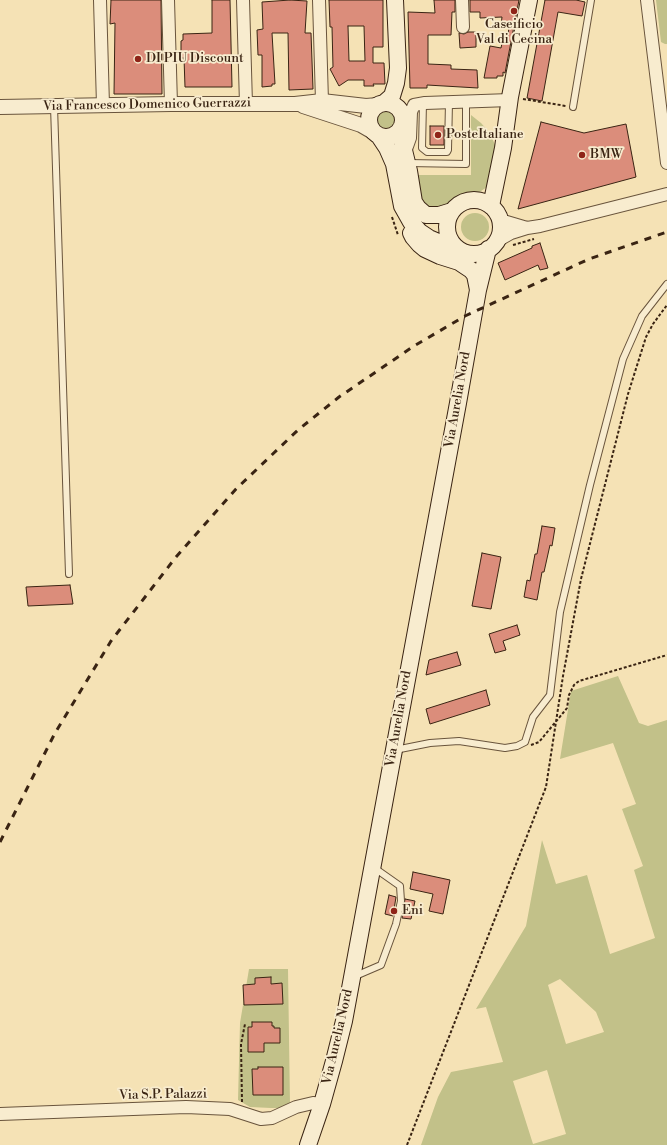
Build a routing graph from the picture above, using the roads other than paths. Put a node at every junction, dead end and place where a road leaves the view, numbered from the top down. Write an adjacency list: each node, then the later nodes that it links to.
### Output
1 (100, 0): 21 (street)
2 (168, 0): 17 (street)
3 (243, 0): 18 (street)
4 (319, 0): 13 (street)
5 (395, 0): 20 (main road)
6 (462, 0): 10 (street)
7 (529, 0): 12 (main road)
8 (591, 0): 24 (lane)
9 (647, 0): 11 (street)
10 (463, 27)
11 (661, 78): 28 (street)
12 (510, 98): 14 (street); 32 (main road)
13 (322, 101): 19 (street, Via Francesco Domenico Guerrazzi); 20 (street, Via Francesco Domenico Guerrazzi)
14 (466, 101): 15 (street); 27 (lane)
15 (449, 102): 16 (street); 16 (lane)
16 (423, 103): 27 (street)
17 (171, 104): 18 (street, Via Francesco Domenico Guerrazzi); 21 (street, Via Francesco Domenico Guerrazzi)
18 (246, 104): 19 (street, Via Francesco Domenico Guerrazzi)
19 (295, 104): 26 (street, Via Francesco Domenico Guerrazzi)
20 (381, 104): 25 (main road); 26 (main road)
21 (103, 105): 22 (street, Via Francesco Domenico Guerrazzi)
22 (54, 106): 23 (street, Via Francesco Domenico Guerrazzi); 38 (lane)
23 (0, 107)
24 (573, 107)
25 (402, 126): 26 (main road); 27 (main road)
26 (376, 134): 30 (main road, Via Francesco Domenico Guerrazzi)
27 (405, 158): 31 (main road)
28 (667, 163)
29 (667, 194): 33 (street)
30 (397, 209): 34 (main road, Via Francesco Domenico Guerrazzi); 37 (main road, Via Francesco Domenico Guerrazzi)
31 (452, 211): 32 (main road); 34 (main road)
32 (496, 213): 33 (street); 35 (main road)
33 (527, 228): 35 (street)
34 (453, 244): 35 (main road)
35 (497, 246): 37 (main road, Via Aurelia Nord)
36 (667, 284): 39 (lane)
37 (478, 290): 39 (main road, Via Aurelia Nord)
38 (69, 574)
39 (393, 751): 40 (main road, Via Aurelia Nord)
40 (372, 866): 41 (main road, Via Aurelia Nord); 41 (lane)
41 (352, 978): 42 (main road, Via Aurelia Nord)
42 (322, 1104): 43 (street, Via S.P. Palazzi); 44 (main road, Via Aurelia Nord)
43 (0, 1114)
44 (308, 1145)

